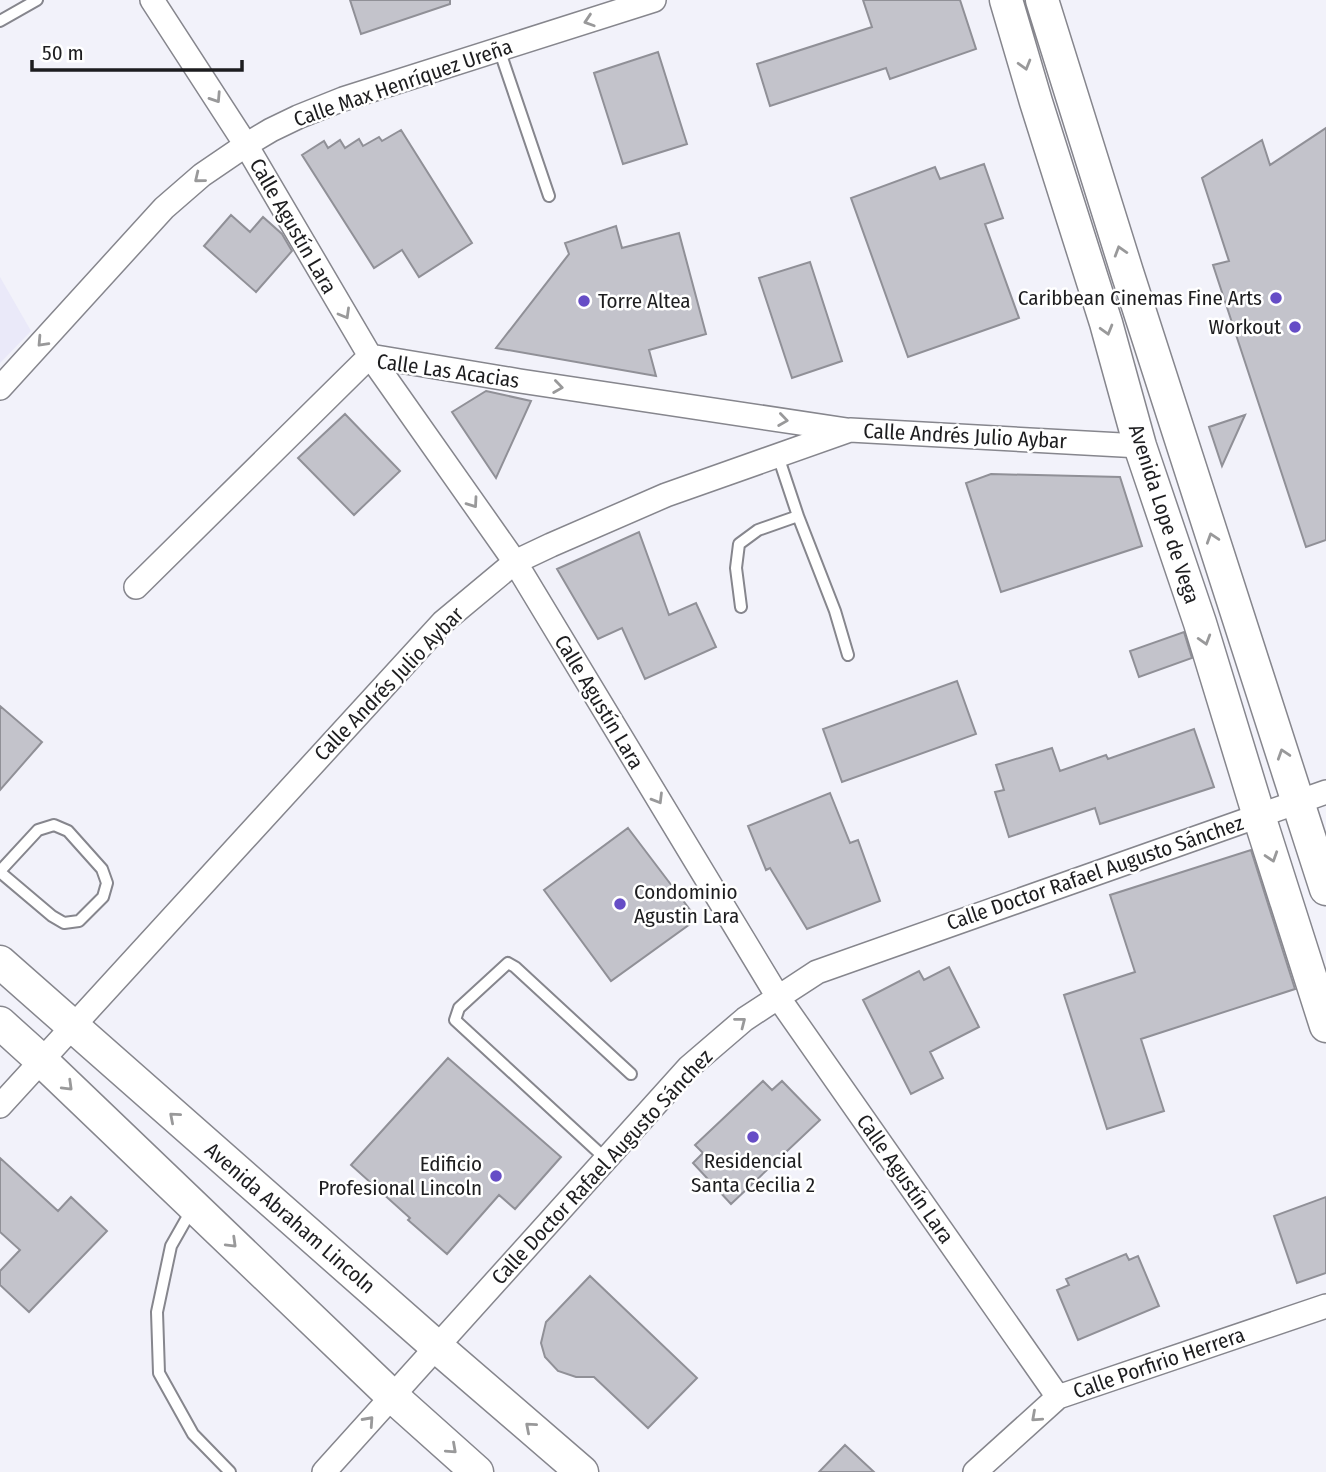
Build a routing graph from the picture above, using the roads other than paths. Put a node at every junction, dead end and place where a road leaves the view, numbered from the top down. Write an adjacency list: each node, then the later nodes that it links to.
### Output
1 (37, 0): 6 (lane)
2 (152, 0): 8 (street, Calle Agustín Lara, one-way to 8)
3 (654, 0): 7 (street, Calle Max Henríquez Ureña, one-way to 7)
4 (1006, 0): 13 (main road, Avenida Lope de Vega, one-way to 13)
5 (1042, 0): 20 (main road, Avenida Lope de Vega, one-way to 5)
6 (0, 21)
7 (499, 49): 8 (street, Calle Max Henríquez Ureña); 9 (lane)
8 (246, 145): 10 (street, Calle Agustín Lara, one-way to 10); 11 (street, Calle Max Henríquez Ureña, one-way to 11)
9 (549, 196)
10 (370, 356): 12 (street, Calle Las Acacias, one-way to 12); 16 (street, Calle Agustín Lara, one-way to 16); 17 (street, Calle Las Acacias)
11 (0, 388)
12 (850, 430): 13 (street, Calle Andrés Julio Aybar); 14 (street, Calle Andrés Julio Aybar)
13 (1140, 446): 21 (main road, Avenida Lope de Vega, one-way to 21)
14 (778, 456): 15 (lane); 16 (street, Calle Andrés Julio Aybar)
15 (798, 516): 18 (lane); 19 (lane)
16 (515, 562): 25 (street, Calle Agustín Lara, one-way to 25); 28 (street, Calle Andrés Julio Aybar)
17 (136, 587)
18 (741, 607)
19 (848, 654)
20 (1312, 797): 21 (street, Calle Doctor Rafael Augusto Sánchez); 23 (main road, Avenida Lope de Vega)
21 (1259, 816): 25 (street, Calle Doctor Rafael Augusto Sánchez); 27 (main road, Avenida Lope de Vega, one-way to 27)
22 (0, 872): 22 (lane)
23 (1326, 889)
24 (0, 962): 28 (main road, Avenida Abraham Lincoln)
25 (778, 997): 32 (street, Calle Doctor Rafael Augusto Sánchez, one-way to 25); 37 (street, Calle Agustín Lara)
26 (0, 1023): 29 (main road)
27 (1326, 1026)
28 (72, 1027): 29 (street, Calle Andrés Julio Aybar); 35 (main road, Avenida Abraham Lincoln, one-way to 28)
29 (41, 1060): 31 (street, Calle Andrés Julio Aybar); 33 (main road, one-way to 33)
30 (631, 1074): 32 (lane)
31 (0, 1106)
32 (606, 1160): 35 (street, Calle Doctor Rafael Augusto Sánchez)
33 (194, 1206): 36 (main road, one-way to 36); 38 (lane)
34 (1326, 1306): 37 (street, Calle Porfirio Herrera)
35 (437, 1347): 36 (street, Calle Doctor Rafael Augusto Sánchez); 41 (main road, Avenida Abraham Lincoln, one-way to 35)
36 (392, 1396): 39 (street, Calle Doctor Rafael Augusto Sánchez, one-way to 36); 40 (main road, one-way to 40)
37 (1058, 1397): 42 (street, Calle Porfirio Herrera, one-way to 42)
38 (230, 1472)
39 (324, 1472)
40 (477, 1472)
41 (582, 1472)
42 (975, 1472)

